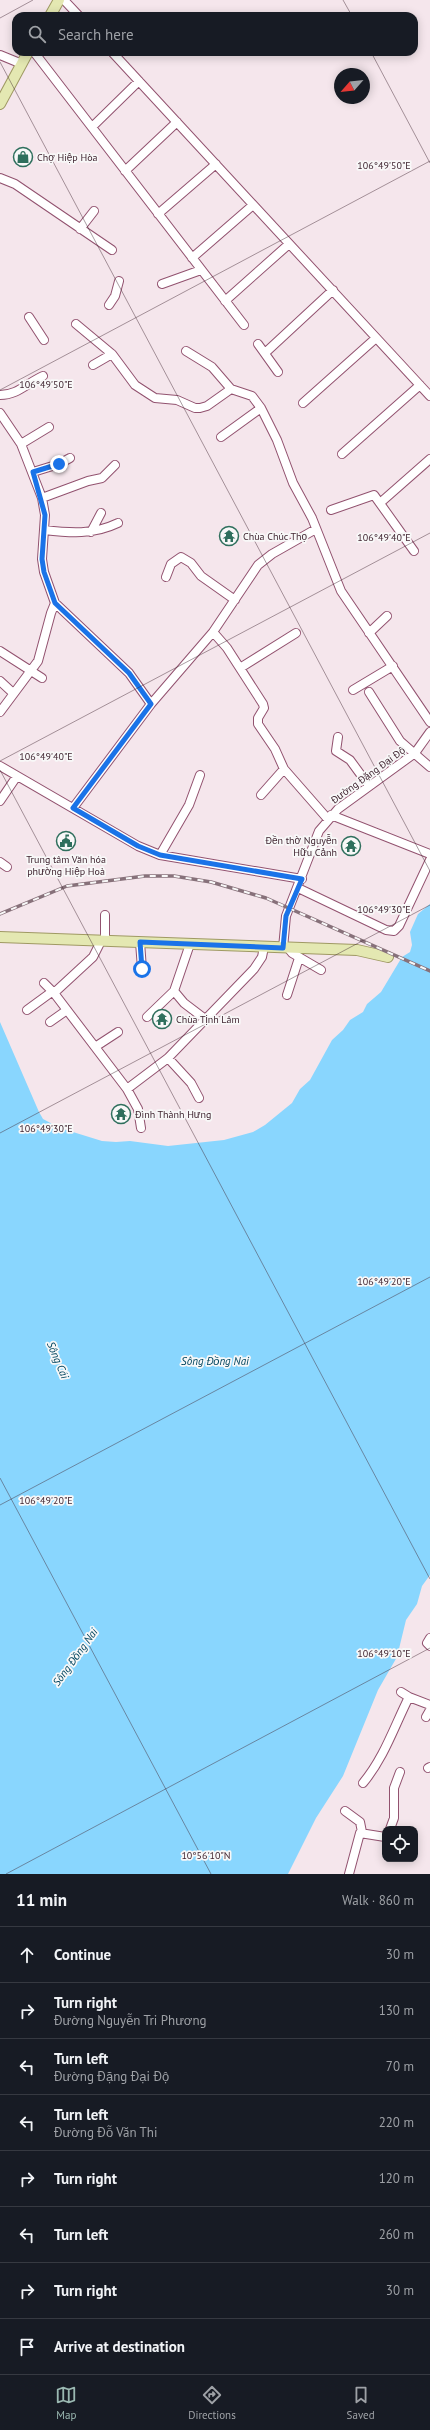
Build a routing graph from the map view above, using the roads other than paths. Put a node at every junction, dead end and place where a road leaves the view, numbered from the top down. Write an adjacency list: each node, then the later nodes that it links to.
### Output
1 (59, 0): 3 (main road)
2 (64, 0): 4 (street)
3 (52, 12)
4 (75, 12)
5 (0, 55): 9 (street)
6 (26, 56): 9 (main road)
7 (37, 56): 13 (street)
8 (116, 56): 10 (street)
9 (22, 64): 11 (main road)
10 (139, 81): 12 (street); 13 (street)
11 (0, 104)
12 (177, 122): 14 (street); 15 (street)
13 (92, 127): 15 (street)
14 (216, 164): 17 (street); 19 (street)
15 (125, 171): 19 (street)
16 (0, 178): 20 (street)
17 (254, 205): 21 (street); 23 (street)
18 (94, 211): 20 (street)
19 (158, 214): 23 (street)
20 (80, 229): 22 (street)
21 (289, 244): 27 (street); 28 (street)
22 (112, 250)
23 (192, 258): 24 (street)
24 (201, 270): 26 (street); 28 (street)
25 (118, 281): 29 (street)
26 (162, 284)
27 (333, 290): 33 (street); 37 (street)
28 (225, 301): 32 (street)
29 (109, 305)
30 (28, 317): 34 (street)
31 (76, 324): 38 (street)
32 (244, 325)
33 (376, 338): 42 (street); 46 (street)
34 (44, 340)
35 (258, 344): 37 (street)
36 (186, 351): 43 (street)
37 (265, 353): 40 (street)
38 (112, 354): 39 (street); 43 (street)
39 (93, 365)
40 (278, 372)
41 (43, 376): 44 (street)
42 (420, 385): 45 (street); 52 (street)
43 (231, 389): 47 (street)
44 (0, 395)
45 (430, 396)
46 (303, 403)
47 (261, 408): 50 (street); 62 (street)
48 (0, 413): 51 (street)
49 (49, 427): 51 (street)
50 (221, 437)
51 (21, 444): 56 (street)
52 (342, 454)
53 (70, 458): 56 (street)
54 (430, 459): 58 (street)
55 (115, 465): 57 (street)
56 (33, 472): 57 (street)
57 (42, 498): 63 (street)
58 (380, 503): 59 (street); 65 (street)
59 (331, 510)
60 (101, 513): 64 (street)
61 (118, 523): 64 (street)
62 (316, 529): 67 (street); 72 (street)
63 (44, 530): 64 (street); 68 (street)
64 (91, 532)
65 (414, 550)
66 (166, 577): 67 (street)
67 (235, 600): 70 (street)
68 (55, 603): 76 (street); 82 (street)
69 (387, 616): 72 (street)
70 (213, 632): 75 (street); 82 (street)
71 (296, 633): 75 (street)
72 (369, 633): 74 (street)
73 (0, 651): 76 (street)
74 (392, 666): 79 (street); 84 (street)
75 (240, 668): 90 (street)
76 (32, 670): 77 (street); 81 (street)
77 (42, 678)
78 (0, 681): 81 (street)
79 (353, 690)
80 (369, 692): 87 (street)
81 (13, 693): 83 (street)
82 (151, 704): 96 (street)
83 (0, 712)
84 (430, 722)
85 (430, 732): 87 (street, Đường Đặng Đại Độ)
86 (338, 737): 93 (street)
87 (415, 753): 89 (street); 93 (street, Đường Đặng Đại Độ)
88 (0, 766): 92 (street)
89 (430, 767)
90 (284, 769): 94 (street); 97 (street)
91 (200, 775): 99 (street)
92 (17, 776): 95 (street); 96 (street)
93 (369, 786): 97 (street, Đường Đặng Đại Độ)
94 (261, 795)
95 (0, 801)
96 (73, 808): 99 (street)
97 (328, 816): 98 (street); 101 (street, Đường Đặng Đại Độ)
98 (430, 854)
99 (160, 855): 101 (street)
100 (430, 860): 102 (street)
101 (302, 879): 102 (street, Đường Đặng Đại Độ)
102 (298, 888): 109 (street, Đường Đặng Đại Độ)
103 (105, 915): 105 (street)
104 (0, 937): 105 (main road)
105 (103, 941): 106 (main road); 116 (street)
106 (140, 942): 107 (main road); 112 (street)
107 (190, 944): 108 (main road); 115 (street)
108 (264, 947): 109 (main road); 121 (street)
109 (285, 948): 110 (street); 111 (main road)
110 (299, 958): 113 (street); 117 (street)
111 (387, 959)
112 (142, 969)
113 (321, 970)
114 (44, 983): 116 (street)
115 (174, 991): 120 (street); 121 (street)
116 (53, 992): 118 (street); 119 (street)
117 (287, 995)
118 (27, 1010)
119 (67, 1010): 122 (street); 124 (street)
120 (147, 1017)
121 (205, 1019): 125 (street)
122 (50, 1022)
123 (118, 1032): 124 (street)
124 (95, 1047): 126 (street)
125 (168, 1058): 126 (street); 127 (street)
126 (127, 1089): 128 (street)
127 (199, 1098)
128 (141, 1128)
129 (430, 1638): 130 (street)
130 (430, 1646)
131 (401, 1692): 132 (street)
132 (409, 1697): 133 (street); 135 (street)
133 (430, 1704)
134 (400, 1772): 137 (street)
135 (363, 1784)
136 (345, 1811): 138 (street)
137 (391, 1826)
138 (362, 1832): 139 (street); 140 (street)
139 (382, 1835)
140 (349, 1874)

